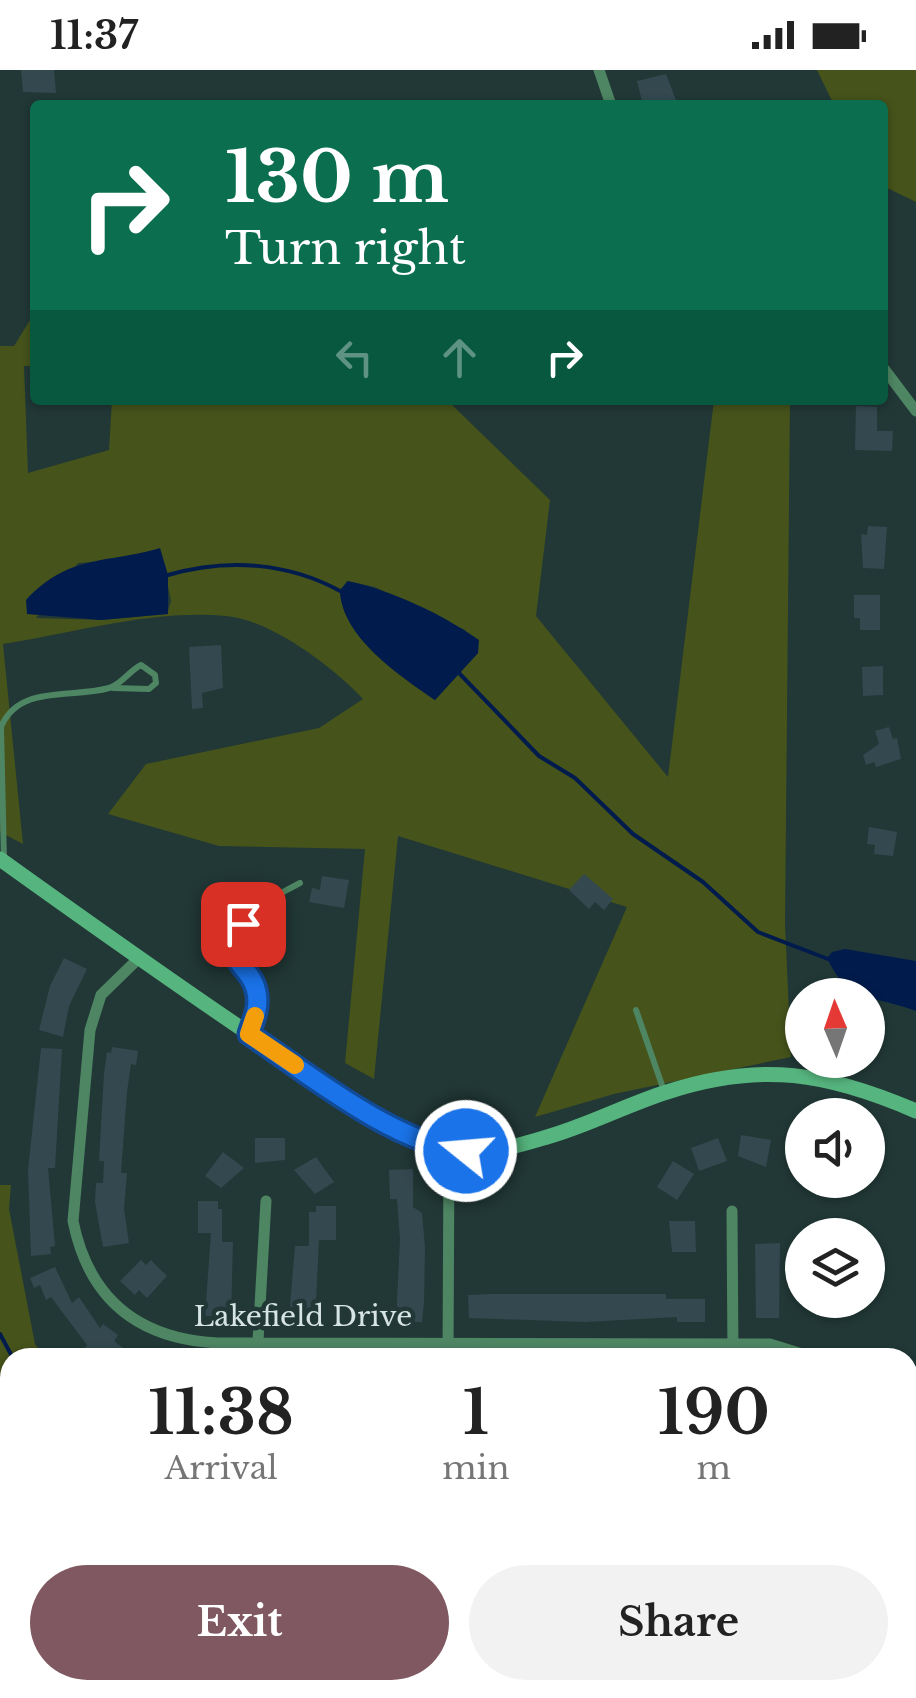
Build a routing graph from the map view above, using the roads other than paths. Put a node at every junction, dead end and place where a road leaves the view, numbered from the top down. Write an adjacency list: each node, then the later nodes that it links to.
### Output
1 (599, 70): 2 (street)
2 (609, 100)
3 (888, 374): 4 (street)
4 (916, 411)
5 (113, 688): 5 (lane); 6 (lane)
6 (2, 861): 8 (main road)
7 (300, 883): 10 (lane)
8 (138, 959): 10 (main road); 17 (street, Lakefield Drive)
9 (636, 1010): 11 (lane)
10 (249, 1034): 13 (main road)
11 (664, 1092): 12 (main road); 13 (main road)
12 (916, 1111)
13 (449, 1150): 16 (street)
14 (266, 1201): 17 (street)
15 (732, 1211): 18 (street)
16 (448, 1342): 17 (street, Lakefield Drive); 18 (street, Lakefield Drive); 20 (street)
17 (258, 1343): 19 (street)
18 (733, 1343): 21 (street); 22 (street, Lakefield Drive)
19 (258, 1348)
20 (448, 1348)
21 (733, 1348)
22 (783, 1348)

